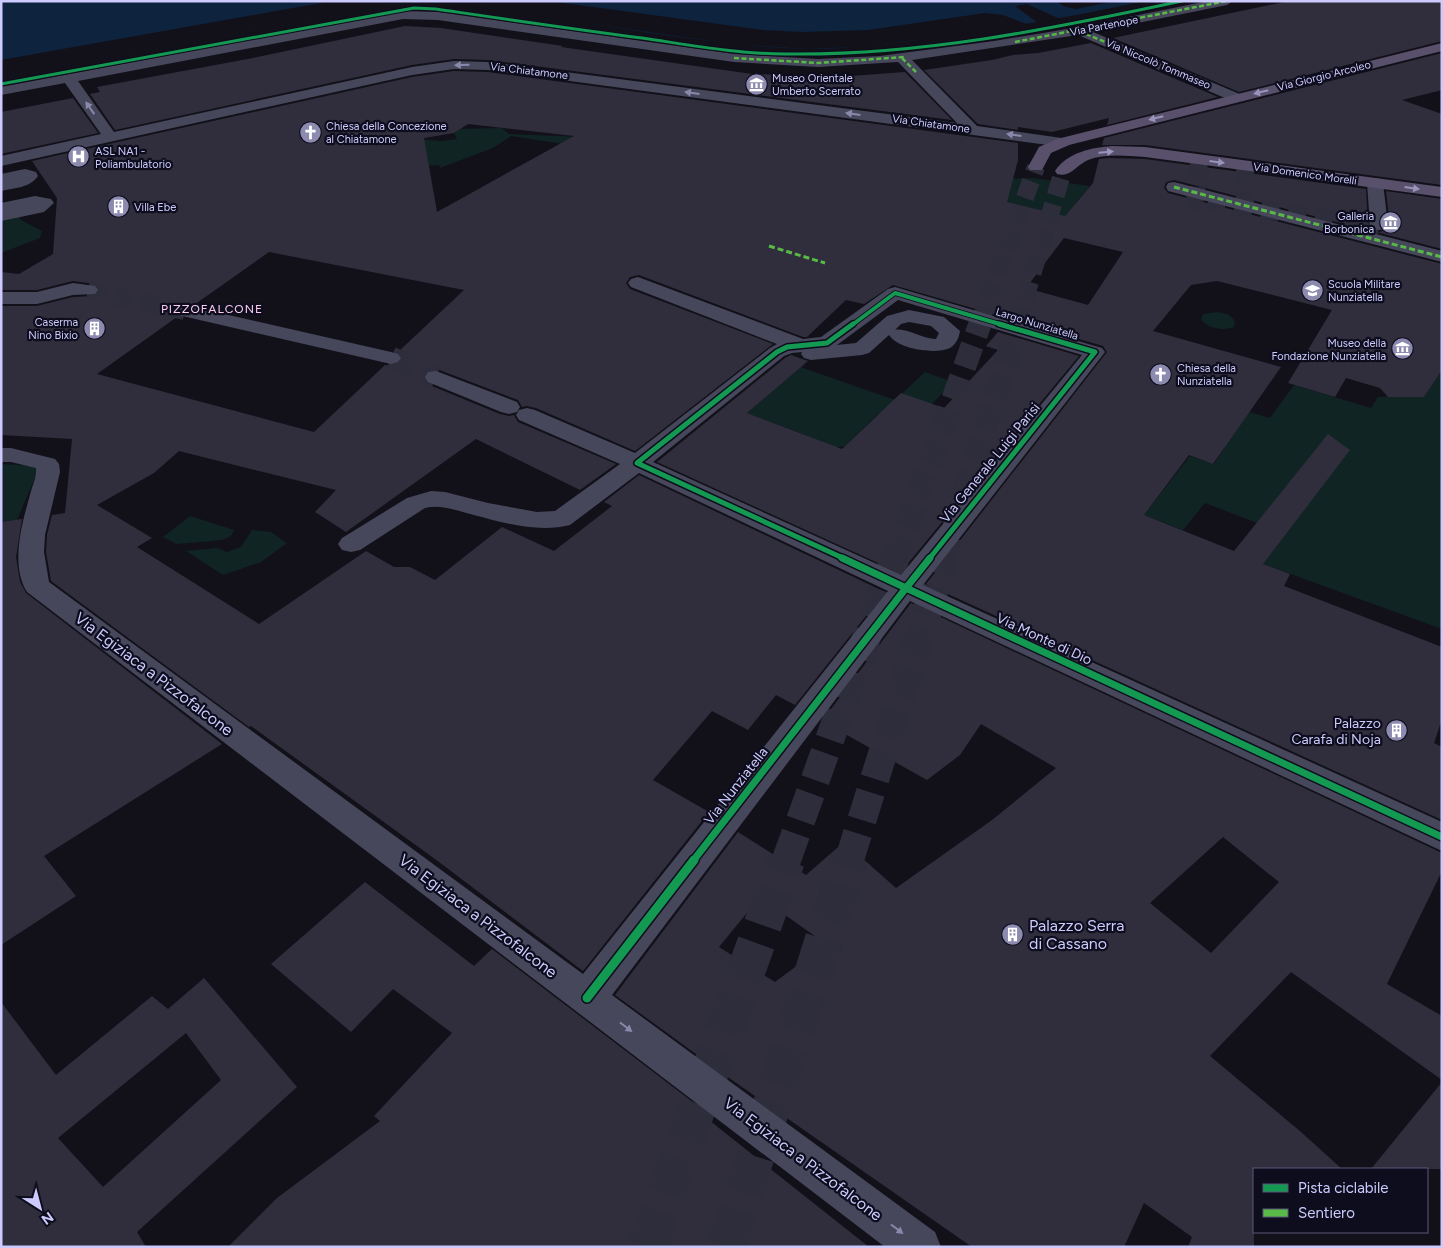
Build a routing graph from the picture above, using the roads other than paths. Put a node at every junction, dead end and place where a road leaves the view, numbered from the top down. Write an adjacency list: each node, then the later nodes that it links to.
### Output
1 (1226, 1): 2 (street, Via Partenope)
2 (1079, 31): 4 (street, Via Partenope); 7 (street, Via Niccolò Tommaseo)
3 (1437, 49): 7 (main road, Via Giorgio Arcoleo, one-way to 7)
4 (902, 58): 5 (street, Via Partenope); 9 (street)
5 (69, 78): 6 (street, Via Partenope); 10 (street, one-way to 5)
6 (1, 90)
7 (1237, 98): 8 (main road, Via Giorgio Arcoleo)
8 (1220, 102): 11 (main road, Via Giorgio Arcoleo, one-way to 11); 12 (main road, Via Giorgio Arcoleo)
9 (972, 130): 10 (street, Via Chiatamone, one-way to 10); 11 (street, Via Chiatamone, one-way to 9)
10 (111, 138): 13 (street, Via Chiatamone)
11 (1063, 142): 14 (main road, Via Giorgio Arcoleo)
12 (1168, 155): 16 (main road, one-way to 12); 18 (main road, Via Domenico Morelli, one-way to 18)
13 (8, 160): 15 (street)
14 (1036, 167)
15 (1, 171)
16 (1063, 171)
17 (1, 178): 19 (street)
18 (1375, 183): 21 (main road, Via Domenico Morelli, one-way to 21); 26 (street)
19 (1, 186)
20 (1174, 187): 27 (street)
21 (1442, 192)
22 (1, 194): 23 (street)
23 (1, 201)
24 (1, 208): 25 (street)
25 (1, 216)
26 (1379, 225)
27 (1442, 257)
28 (638, 283): 33 (street)
29 (88, 290): 30 (street)
30 (1, 298)
31 (185, 311): 36 (street)
32 (899, 335): 35 (street)
33 (802, 346): 34 (street, Largo Nunziatella); 35 (street)
34 (1095, 352): 41 (street, Via Generale Luigi Parisi)
35 (772, 356): 39 (street)
36 (392, 358)
37 (436, 377): 39 (street, Via Monte di Dio)
38 (1, 455): 43 (street, Via Egiziaca a Pizzofalcone)
39 (636, 463): 40 (street); 41 (street, Via Monte di Dio)
40 (351, 544)
41 (905, 589): 42 (street, Via Monte di Dio); 43 (street, Via Nunziatella)
42 (1442, 837)
43 (587, 998): 44 (street, Via Egiziaca a Pizzofalcone, one-way to 44)
44 (920, 1247)

